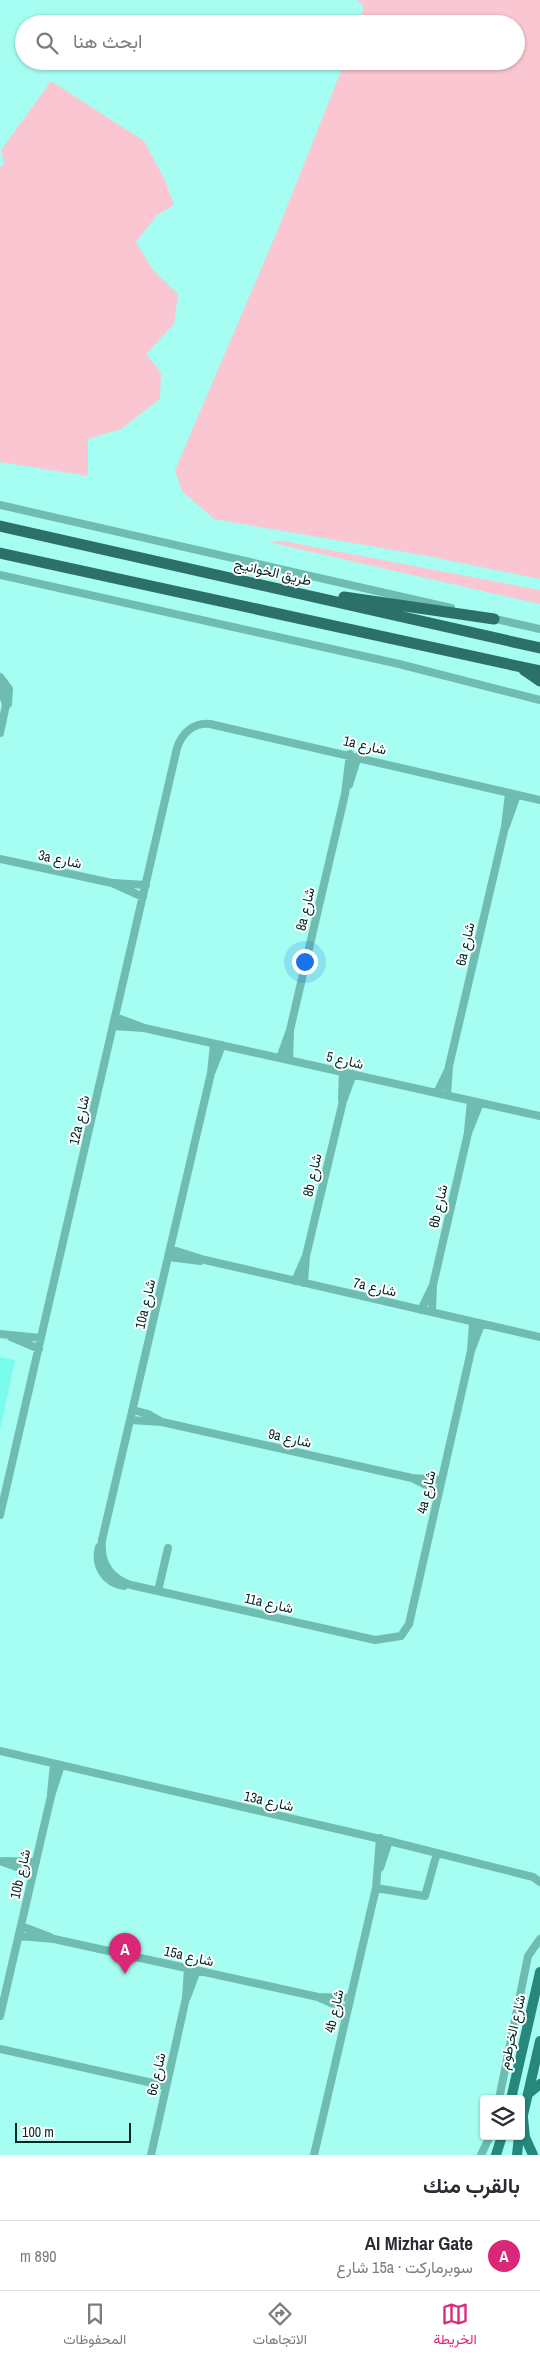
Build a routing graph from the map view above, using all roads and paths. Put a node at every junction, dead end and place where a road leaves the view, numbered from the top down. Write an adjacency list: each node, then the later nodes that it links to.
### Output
1 (0, 504): 6 (street)
2 (0, 526): 5 (highway, طريق الخوانيج)
3 (0, 553): 9 (highway)
4 (0, 576): 13 (street)
5 (297, 592): 6 (highway); 8 (highway, طريق الخوانيج)
6 (494, 619): 7 (street)
7 (540, 629)
8 (540, 648)
9 (519, 666): 10 (highway); 11 (highway)
10 (540, 671)
11 (540, 681)
12 (2, 683): 15 (street)
13 (540, 700)
14 (187, 732): 16 (street, 1a شارع); 23 (street, 12a شارع)
15 (0, 733)
16 (354, 755): 17 (street, 1a شارع); 28 (street, 8a شارع)
17 (509, 793): 18 (street, 1a شارع); 20 (street, 6a شارع)
18 (517, 795): 19 (street, 1a شارع); 20 (street, 6a شارع)
19 (540, 800)
20 (505, 827): 33 (street, 6a شارع)
21 (1, 859): 22 (street, 3a شارع)
22 (112, 883): 23 (street, 3a شارع); 24 (street, 3a شارع)
23 (146, 885): 24 (street, 12a شارع)
24 (143, 896): 25 (street, 12a شارع)
25 (115, 1016): 26 (street, 12a شارع); 27 (street, شارع 5)
26 (113, 1026): 27 (street, شارع 5); 55 (street, 12a شارع)
27 (144, 1028): 29 (street, شارع 5)
28 (290, 1030): 31 (street, 8a شارع); 32 (street, 8a شارع)
29 (214, 1044): 30 (street, شارع 5); 34 (street, 10a شارع)
30 (222, 1046): 31 (street, شارع 5); 34 (street, 10a شارع)
31 (280, 1058): 32 (street, شارع 5)
32 (289, 1060): 35 (street, شارع 5)
33 (450, 1066): 37 (street, 6a شارع); 38 (street, 6a شارع)
34 (211, 1072): 44 (street, 10a شارع)
35 (343, 1072): 36 (street, شارع 5); 39 (street, 8b شارع)
36 (353, 1074): 37 (street, شارع 5); 39 (street, 8b شارع)
37 (437, 1093): 38 (street, شارع 5)
38 (447, 1095): 40 (street, شارع 5)
39 (343, 1100): 45 (street, 8b شارع)
40 (471, 1101): 41 (street, شارع 5); 43 (street, 6b شارع)
41 (480, 1103): 42 (street, شارع 5); 43 (street, 6b شارع)
42 (540, 1116)
43 (468, 1133): 48 (street, 6b شارع)
44 (169, 1253): 46 (street, 7a شارع); 57 (street, 10a شارع)
45 (306, 1256): 46 (street, 8b شارع); 47 (street, 8b شارع)
46 (295, 1281): 47 (street, 7a شارع)
47 (304, 1283): 49 (street, 7a شارع)
48 (433, 1285): 49 (street, 6b شارع); 50 (street, 6b شارع)
49 (421, 1310): 50 (street, 7a شارع)
50 (432, 1312): 51 (street, 7a شارع)
51 (477, 1323): 54 (street, 7a شارع); 61 (street, 4a شارع)
52 (0, 1334): 53 (street)
53 (9, 1336): 55 (street); 56 (street)
54 (540, 1337)
55 (42, 1338): 56 (street, 12a شارع)
56 (39, 1349): 63 (street, 12a شارع)
57 (133, 1410): 58 (street, 10a شارع); 59 (street, 9a شارع)
58 (130, 1420): 59 (street, 9a شارع); 65 (street, 10a شارع)
59 (162, 1422): 60 (street, 9a شارع)
60 (412, 1478): 61 (street, 9a شارع); 62 (street, 9a شارع)
61 (441, 1480): 62 (street, 4a شارع)
62 (439, 1492): 67 (street, 4a شارع)
63 (0, 1515)
64 (168, 1548): 66 (street)
65 (103, 1567): 66 (street, 11a شارع)
66 (158, 1591): 67 (street, 11a شارع)
67 (401, 1636)
68 (0, 1751): 69 (street, 13a شارع)
69 (58, 1765): 70 (street, 13a شارع); 74 (street, 10b شارع)
70 (380, 1838): 71 (street, 13a شارع); 75 (street, 4b شارع)
71 (389, 1841): 72 (street, 13a شارع); 75 (street, 4b شارع)
72 (437, 1853): 77 (street, 13a شارع); 78 (street)
73 (2, 1861): 74 (street); 76 (street)
74 (36, 1862): 76 (street, 10b شارع)
75 (378, 1872): 78 (street, 4b شارع)
76 (33, 1873): 79 (street, 10b شارع)
77 (538, 1879)
78 (376, 1888): 88 (street, 4b شارع)
79 (21, 1926): 80 (street, 10b شارع); 81 (street, 15a شارع)
80 (19, 1936): 81 (street, 15a شارع); 90 (street, 10b شارع)
81 (54, 1938): 83 (street, 15a شارع)
82 (540, 1939): 96 (street)
83 (188, 1968): 84 (street, 15a شارع); 87 (street, 6c شارع)
84 (197, 1970): 86 (street, 15a شارع); 87 (street, 6c شارع)
85 (540, 1972): 97 (main road, شارع الخرطوم)
86 (318, 1997): 88 (street, 15a شارع); 89 (street, 15a شارع)
87 (186, 1998): 94 (street, 6c شارع)
88 (350, 1998): 89 (street, 4b شارع)
89 (347, 2010): 104 (street, 4b شارع)
90 (0, 2016)
91 (540, 2041): 95 (main road)
92 (0, 2049): 94 (street)
93 (540, 2084): 95 (main road)
94 (166, 2086): 103 (street, 6c شارع)
95 (528, 2094): 98 (main road)
96 (500, 2095)
97 (512, 2095)
98 (525, 2108)
99 (525, 2137): 108 (main road)
100 (488, 2140): 105 (street)
101 (501, 2140): 106 (main road)
102 (519, 2140): 107 (main road)
103 (151, 2155)
104 (314, 2155)
105 (482, 2155)
106 (496, 2155)
107 (517, 2155)
108 (532, 2155)

